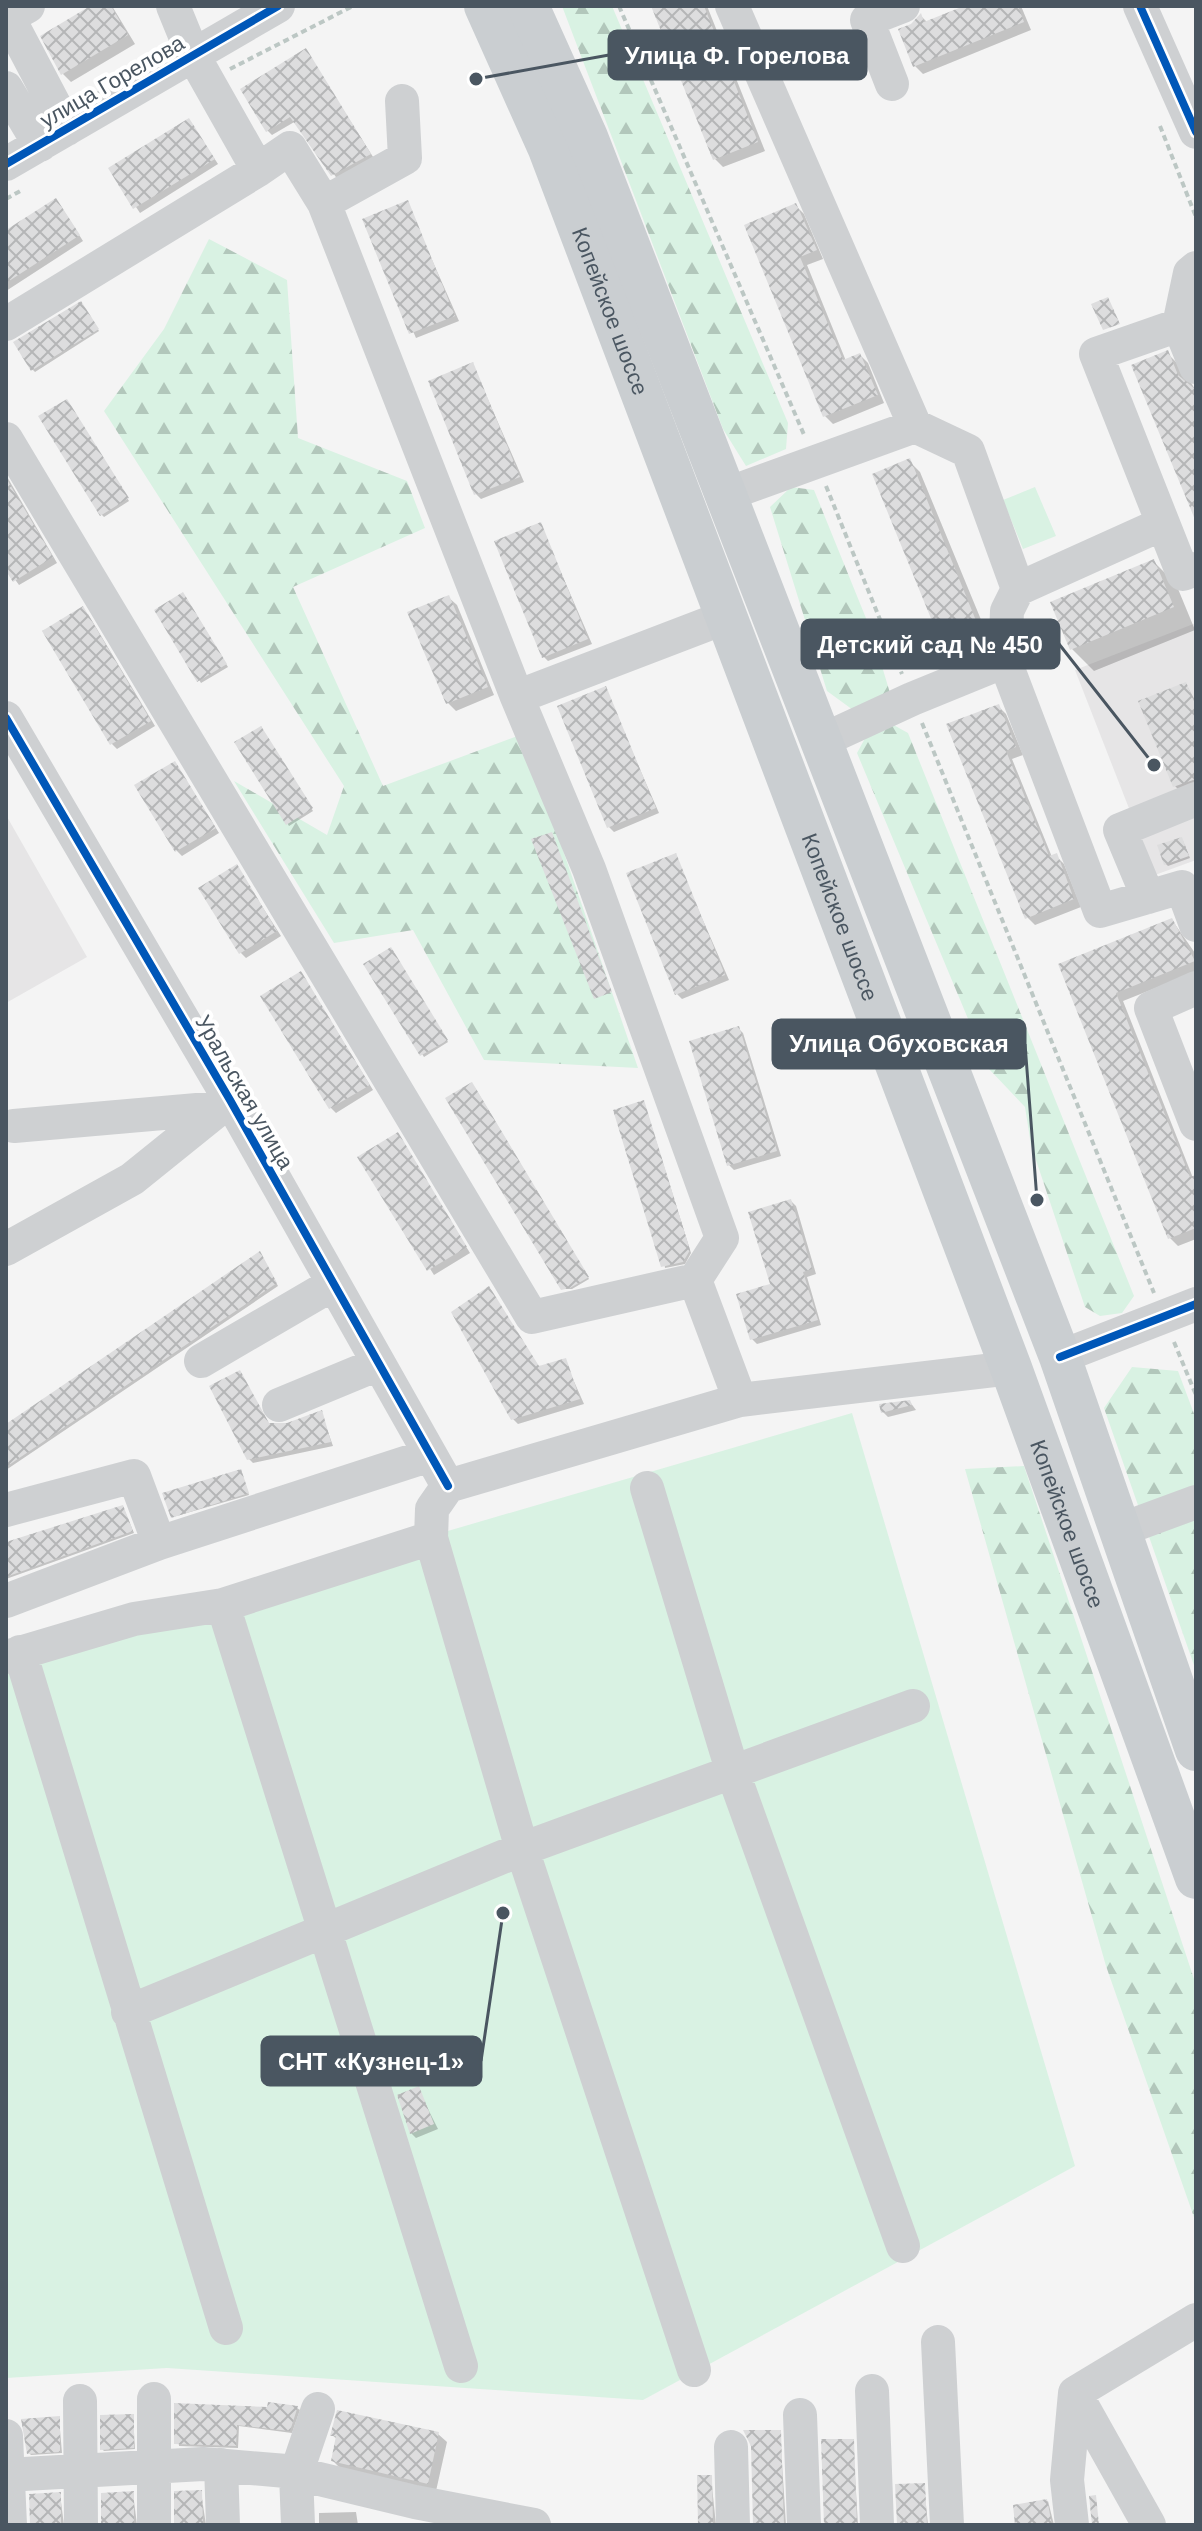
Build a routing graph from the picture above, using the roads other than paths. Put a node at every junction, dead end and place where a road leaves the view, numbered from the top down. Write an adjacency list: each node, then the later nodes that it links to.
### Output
1 (28, 6): 14 (street)
2 (173, 6): 9 (street)
3 (278, 6): 9 (street, улица Горелова)
4 (485, 6): 28 (main road, Копейское шоссе)
5 (528, 6): 24 (main road, Копейское шоссе)
6 (732, 6): 22 (street)
7 (903, 6): 10 (street)
8 (1140, 6): 13 (street)
9 (200, 68): 14 (street, улица Горелова); 15 (street)
10 (892, 84)
11 (6, 88): 14 (street)
12 (402, 101): 17 (street)
13 (1196, 132)
14 (53, 137): 16 (street, улица Горелова)
15 (258, 170): 17 (street); 19 (street)
16 (19, 174)
17 (324, 203): 30 (street)
18 (1196, 268): 20 (street)
19 (6, 324)
20 (1179, 325): 21 (street); 25 (street)
21 (1196, 367)
22 (915, 426): 24 (street); 27 (street)
23 (6, 439): 41 (street)
24 (727, 494): 32 (main road, Копейское шоссе)
25 (1162, 524): 26 (street); 27 (street)
26 (1196, 569)
27 (1018, 589): 29 (street)
28 (726, 617): 30 (street); 47 (main road, Копейское шоссе)
29 (1005, 661): 32 (street); 34 (street)
30 (517, 697): 41 (street)
31 (6, 718): 37 (street, Уральская улица)
32 (821, 741): 44 (main road, Копейское шоссе)
33 (1196, 799): 34 (street)
34 (1148, 897): 35 (street)
35 (1196, 925)
36 (1196, 988): 38 (street)
37 (225, 1104): 39 (street); 40 (street); 42 (street, Уральская улица)
38 (1196, 1124)
39 (14, 1126)
40 (6, 1249)
41 (695, 1280): 48 (street)
42 (333, 1284): 45 (street); 46 (street, Уральская улица)
43 (1196, 1304): 44 (street)
44 (1060, 1357): 47 (main road); 55 (main road, Копейское шоссе)
45 (201, 1361)
46 (378, 1364): 49 (street); 50 (street, Уральская улица)
47 (1011, 1368): 48 (street); 65 (main road, Копейское шоссе)
48 (740, 1400): 51 (street)
49 (279, 1405)
50 (430, 1455): 51 (street, Уральская улица); 57 (street)
51 (448, 1486): 56 (street)
52 (647, 1488): 63 (street)
53 (1196, 1502): 55 (street)
54 (6, 1510): 57 (street)
55 (1120, 1530): 62 (main road, Копейское шоссе)
56 (431, 1538): 59 (street); 64 (street)
57 (159, 1543): 58 (street)
58 (6, 1601)
59 (223, 1605): 60 (street); 66 (street)
60 (13, 1654): 67 (street)
61 (913, 1706): 63 (street)
62 (1196, 1750)
63 (732, 1770): 64 (street); 68 (street)
64 (522, 1849): 66 (street); 73 (street)
65 (1196, 1878)
66 (325, 1933): 67 (street); 72 (street)
67 (128, 2012): 70 (street)
68 (903, 2246)
69 (1196, 2320): 75 (street)
70 (226, 2328)
71 (938, 2342): 98 (street)
72 (461, 2366)
73 (694, 2370)
74 (872, 2391): 97 (street)
75 (1075, 2393): 99 (street); 100 (street)
76 (154, 2399): 83 (street)
77 (80, 2401): 84 (street)
78 (318, 2409): 85 (street)
79 (800, 2415): 96 (street)
80 (6, 2436): 86 (street)
81 (731, 2447): 95 (street)
82 (221, 2465): 83 (street); 85 (street); 93 (street)
83 (151, 2467): 84 (street); 92 (street)
84 (79, 2471): 86 (street); 91 (street)
85 (296, 2474): 87 (street); 94 (street)
86 (7, 2475): 90 (street)
87 (376, 2509): 88 (street)
88 (444, 2516): 89 (street)
89 (523, 2524)
90 (10, 2525)
91 (81, 2525)
92 (154, 2525)
93 (223, 2525)
94 (298, 2525)
95 (733, 2525)
96 (804, 2525)
97 (877, 2525)
98 (947, 2525)
99 (1072, 2525)
100 (1149, 2525)

